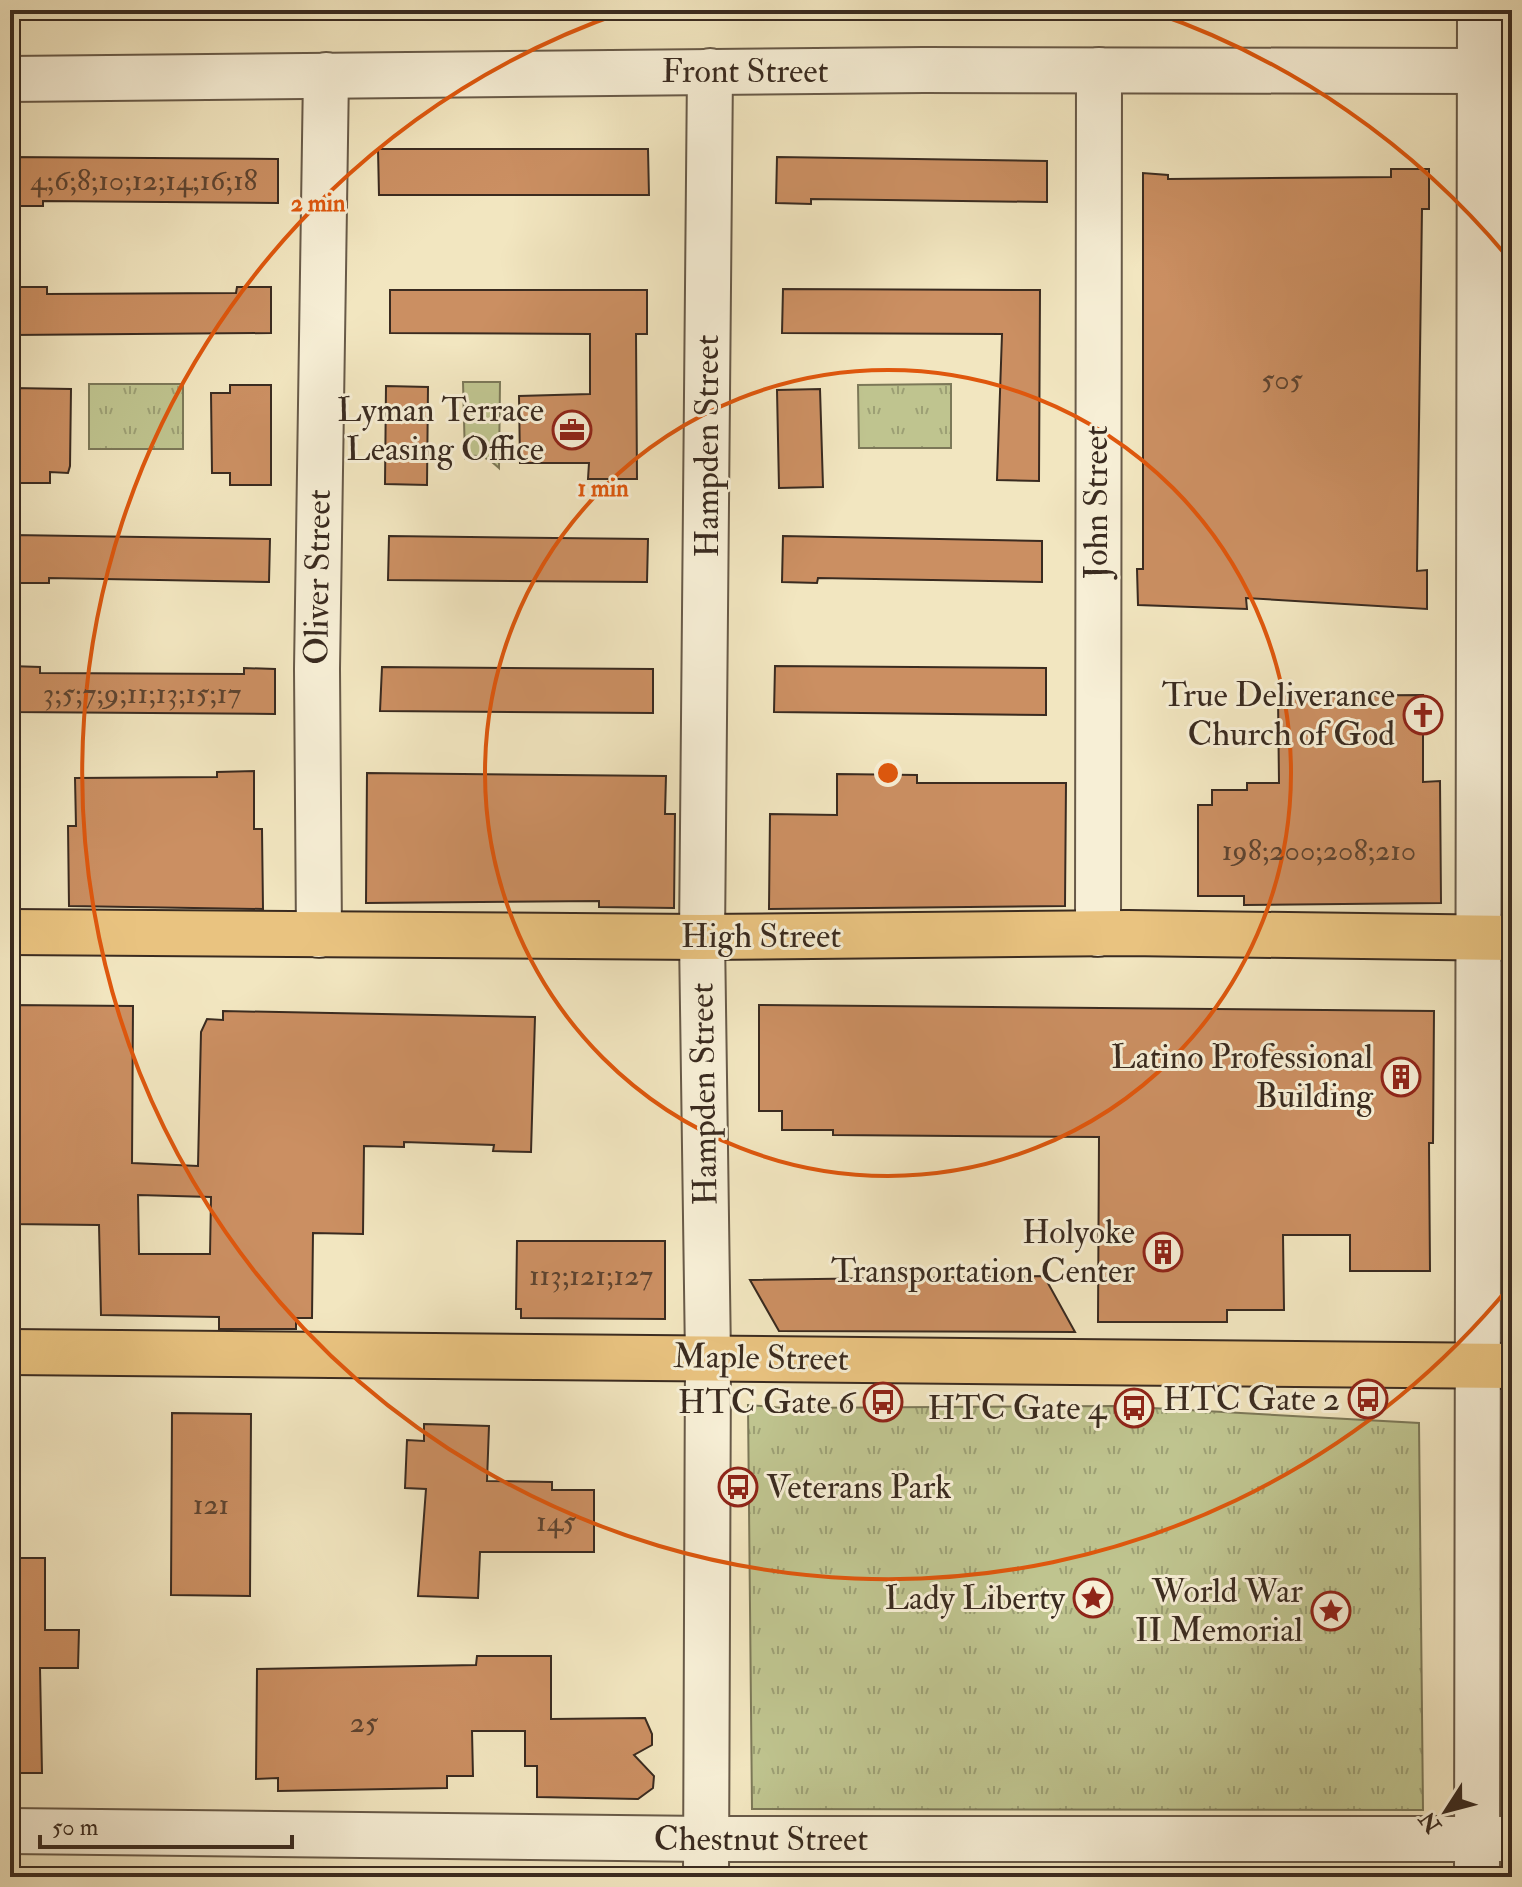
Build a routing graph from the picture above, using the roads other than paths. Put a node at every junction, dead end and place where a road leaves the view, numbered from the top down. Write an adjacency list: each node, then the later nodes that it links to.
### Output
1 (1480, 10): 4 (street)
2 (1099, 70): 3 (street, Front Street); 4 (street, Front Street); 9 (street, John Street)
3 (710, 71): 5 (street, Front Street); 11 (street, Hampden Street)
4 (1480, 71): 7 (street)
5 (326, 75): 6 (street, Front Street); 10 (street, Oliver Street)
6 (10, 79)
7 (1495, 384): 12 (street)
8 (10, 932): 10 (main road, High Street)
9 (1098, 934): 11 (main road, High Street); 12 (main road, High Street)
10 (319, 935): 11 (main road, High Street)
11 (702, 937): 14 (street, Hampden Street)
12 (1495, 938): 15 (street)
13 (10, 1352): 14 (main road, Maple Street)
14 (708, 1357): 15 (main road, Maple Street); 18 (street, Hampden Street)
15 (1494, 1366): 17 (street)
16 (10, 1831): 18 (street, Chestnut Street)
17 (1488, 1852): 18 (street, Chestnut Street)
18 (706, 1858)

